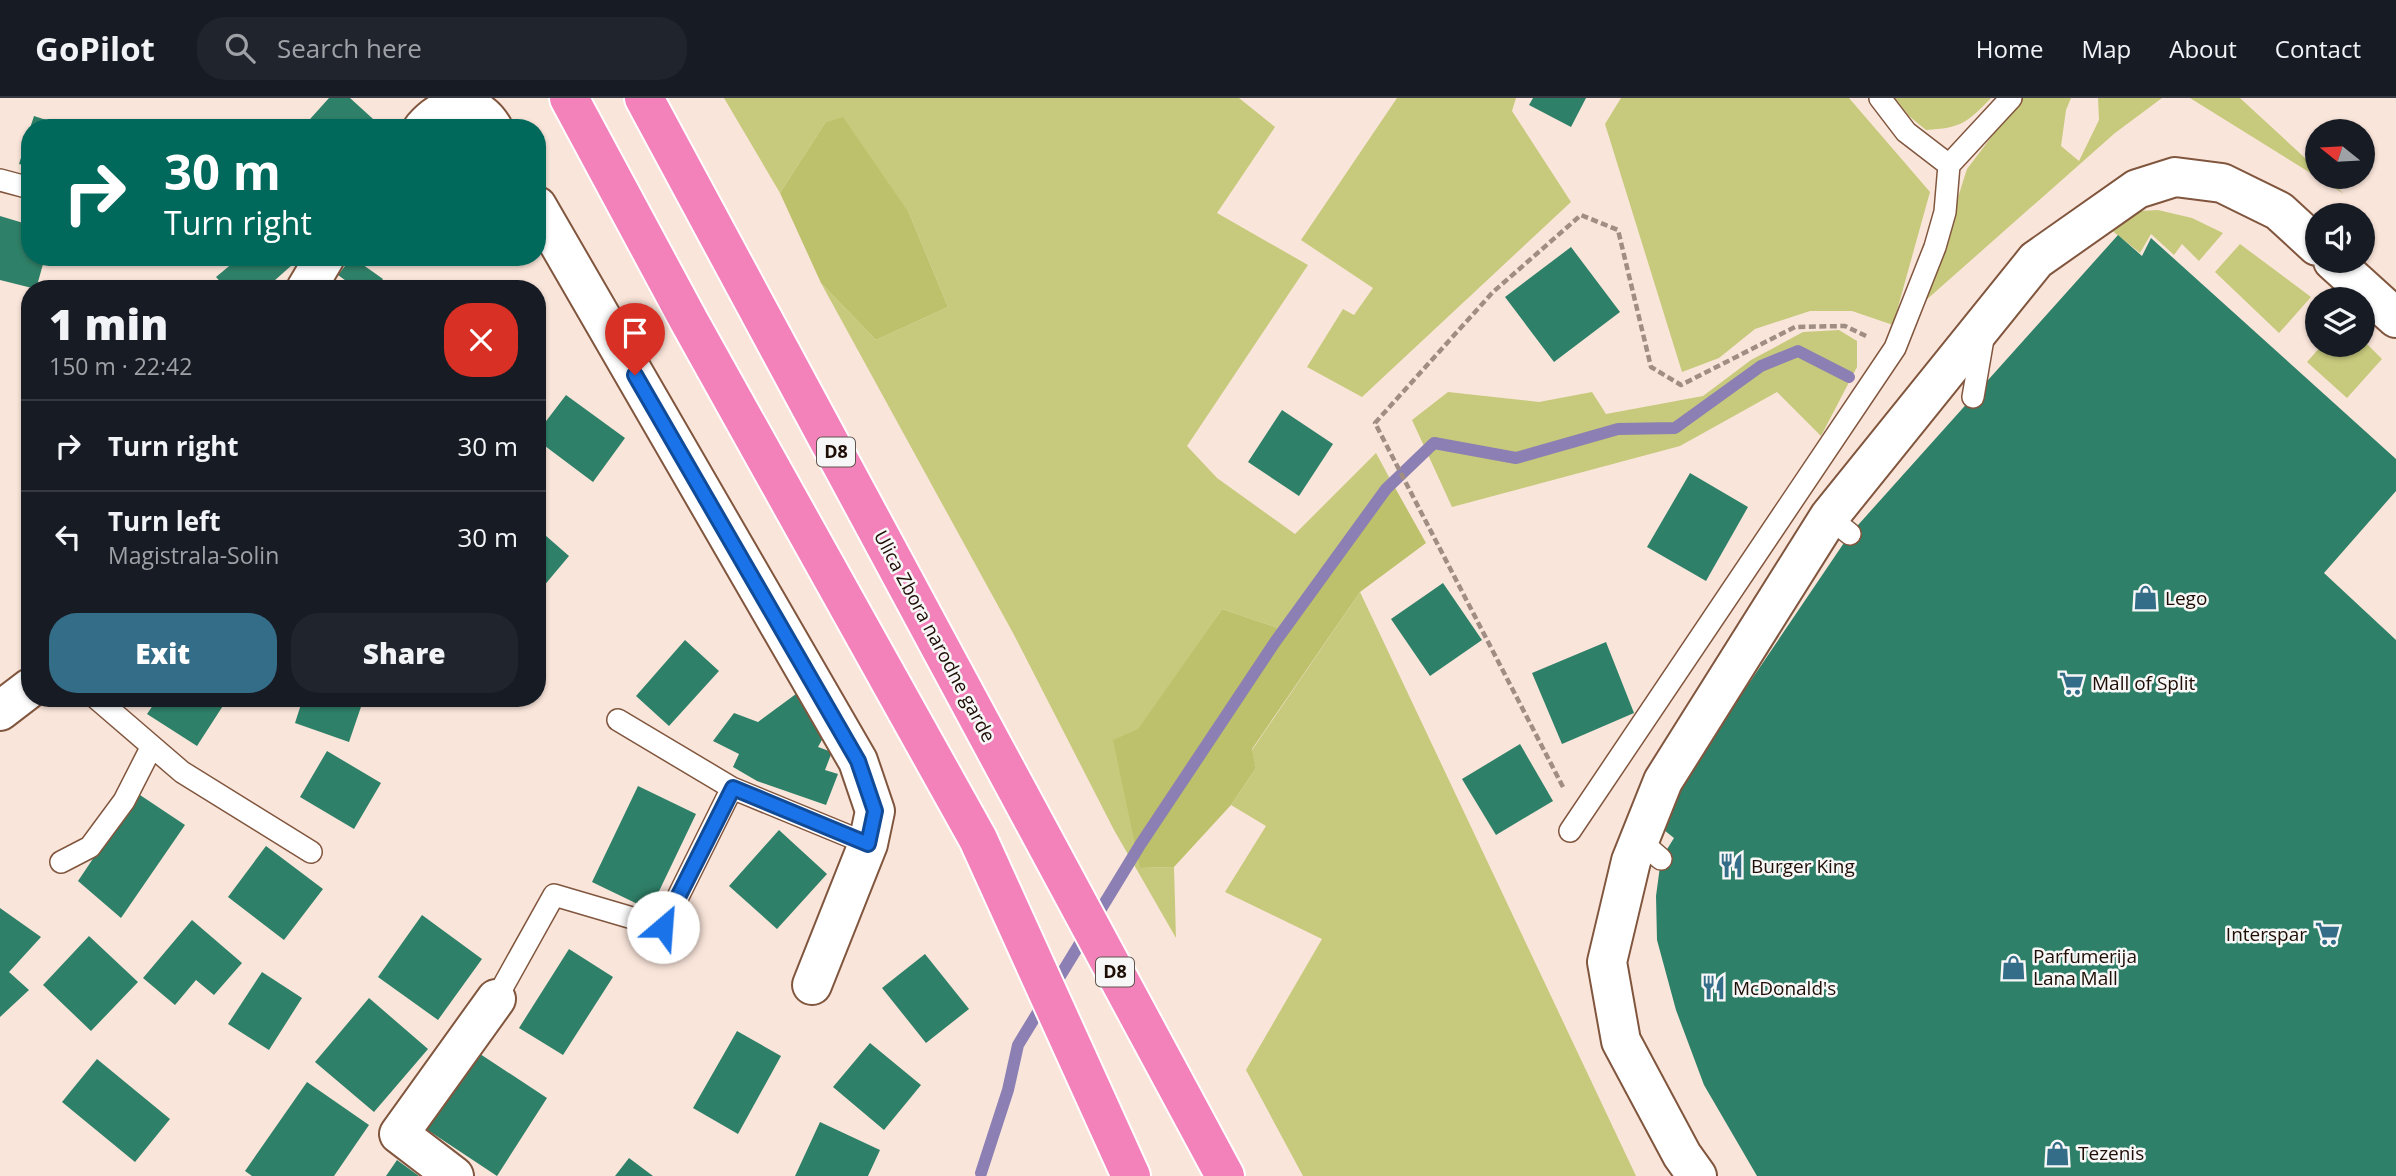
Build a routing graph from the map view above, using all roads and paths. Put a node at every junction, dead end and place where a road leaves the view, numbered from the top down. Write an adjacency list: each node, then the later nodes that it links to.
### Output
1 (569, 98): 31 (highway)
2 (644, 98): 29 (highway, Ulica Zbora narodne garde / D8)
3 (1880, 98): 7 (lane)
4 (2011, 98): 7 (lane)
5 (431, 119): 6 (street)
6 (488, 119)
7 (1949, 165): 15 (lane)
8 (0, 180): 9 (lane)
9 (21, 186)
10 (546, 222): 24 (street)
11 (2305, 235): 14 (street)
12 (2346, 273): 13 (street)
13 (2396, 318)
14 (1985, 323): 16 (lane); 34 (street)
15 (1895, 348): 23 (lane); 23 (path)
16 (1973, 397)
17 (21, 695): 19 (street)
18 (106, 707): 21 (lane)
19 (0, 711)
20 (618, 720): 22 (lane)
21 (151, 748): 25 (lane); 26 (lane)
22 (733, 788): 24 (lane); 28 (lane)
23 (1574, 824)
24 (868, 844): 27 (street)
25 (312, 852)
26 (61, 862)
27 (812, 985)
28 (496, 999): 30 (street)
29 (1202, 1137): 32 (highway, Ulica Zbora narodne garde / D8); 33 (highway)
30 (454, 1176)
31 (1131, 1176)
32 (1225, 1176)
33 (1230, 1176)
34 (1697, 1176)

